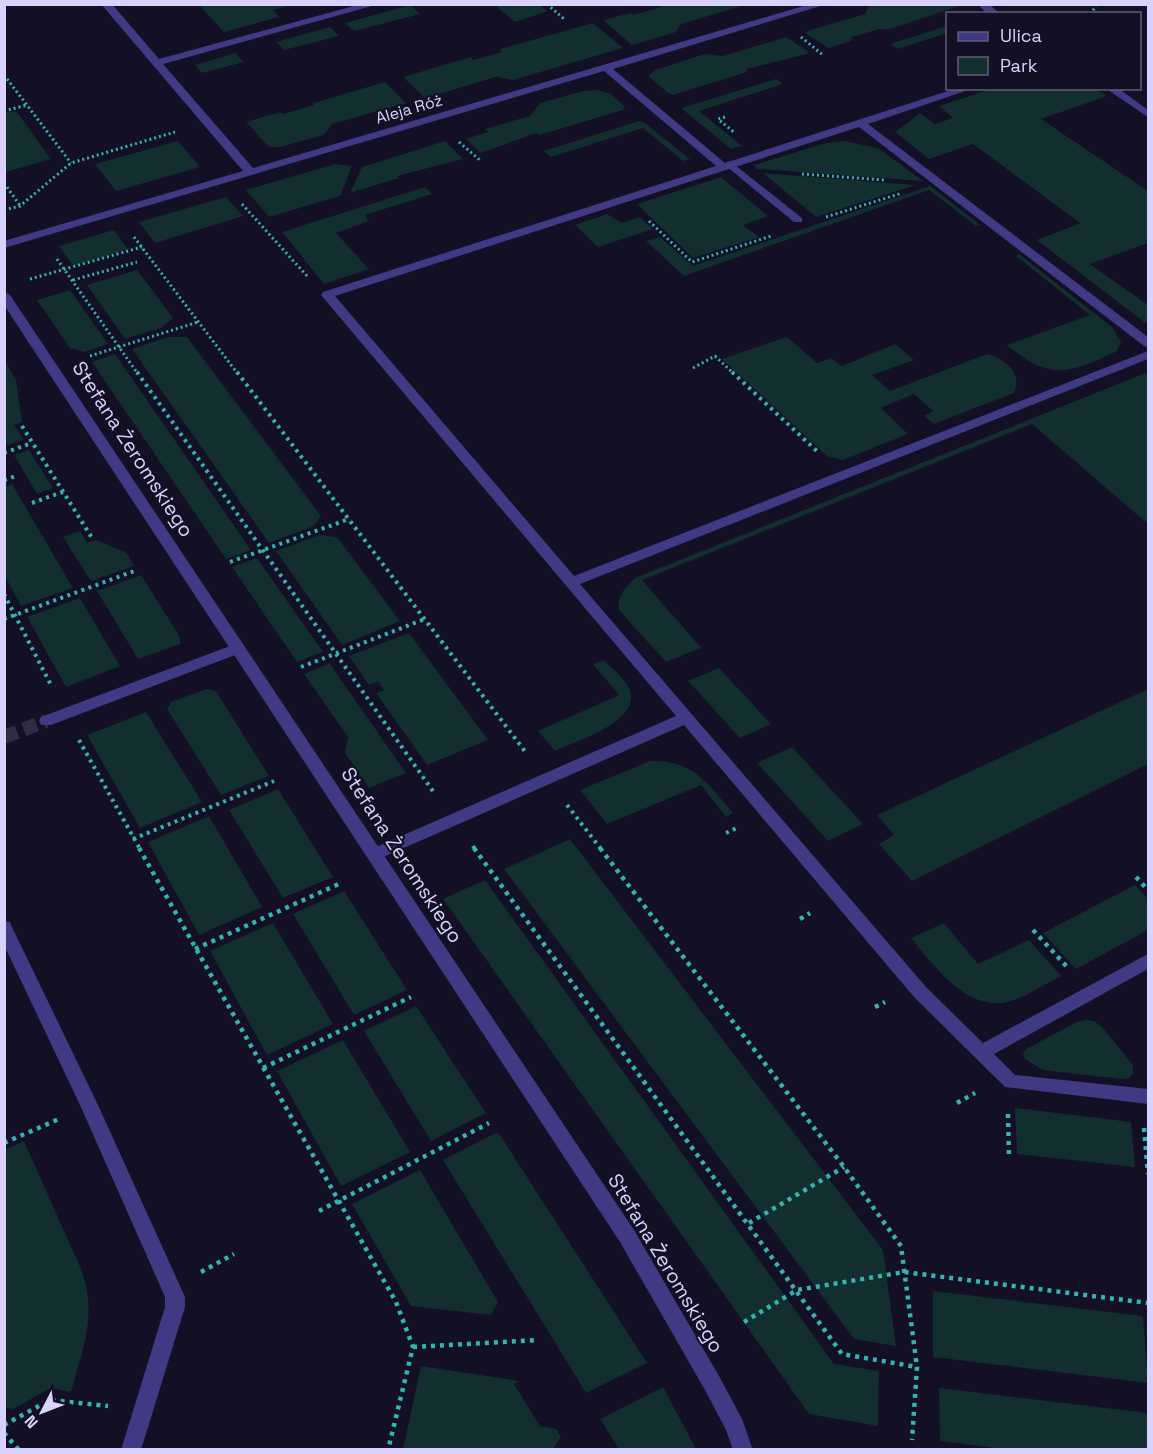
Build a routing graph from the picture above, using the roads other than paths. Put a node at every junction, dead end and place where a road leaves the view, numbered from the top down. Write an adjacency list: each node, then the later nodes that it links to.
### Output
1 (106, 4): 4 (street)
2 (374, 4): 4 (street)
3 (822, 4): 5 (street, Aleja Róż)
4 (156, 63): 11 (street)
5 (606, 68): 10 (street); 11 (street, Aleja Róż)
6 (963, 90): 9 (street)
7 (1113, 90): 8 (street)
8 (1149, 114)
9 (860, 123): 10 (street); 15 (street)
10 (730, 167): 12 (street); 17 (street)
11 (251, 173): 13 (street, Aleja Róż)
12 (798, 220)
13 (4, 245)
14 (4, 295): 18 (street, Stefana Żeromskiego)
15 (1149, 343)
16 (1149, 355): 17 (street)
17 (571, 582): 19 (street)
18 (238, 648): 20 (street); 21 (street, Stefana Żeromskiego)
19 (685, 718): 21 (street); 24 (street)
20 (46, 721)
21 (375, 854): 27 (street, Stefana Żeromskiego)
22 (4, 927): 26 (street)
23 (1149, 961): 24 (street)
24 (980, 1053): 25 (street)
25 (1149, 1097)
26 (131, 1449)
27 (743, 1449)

